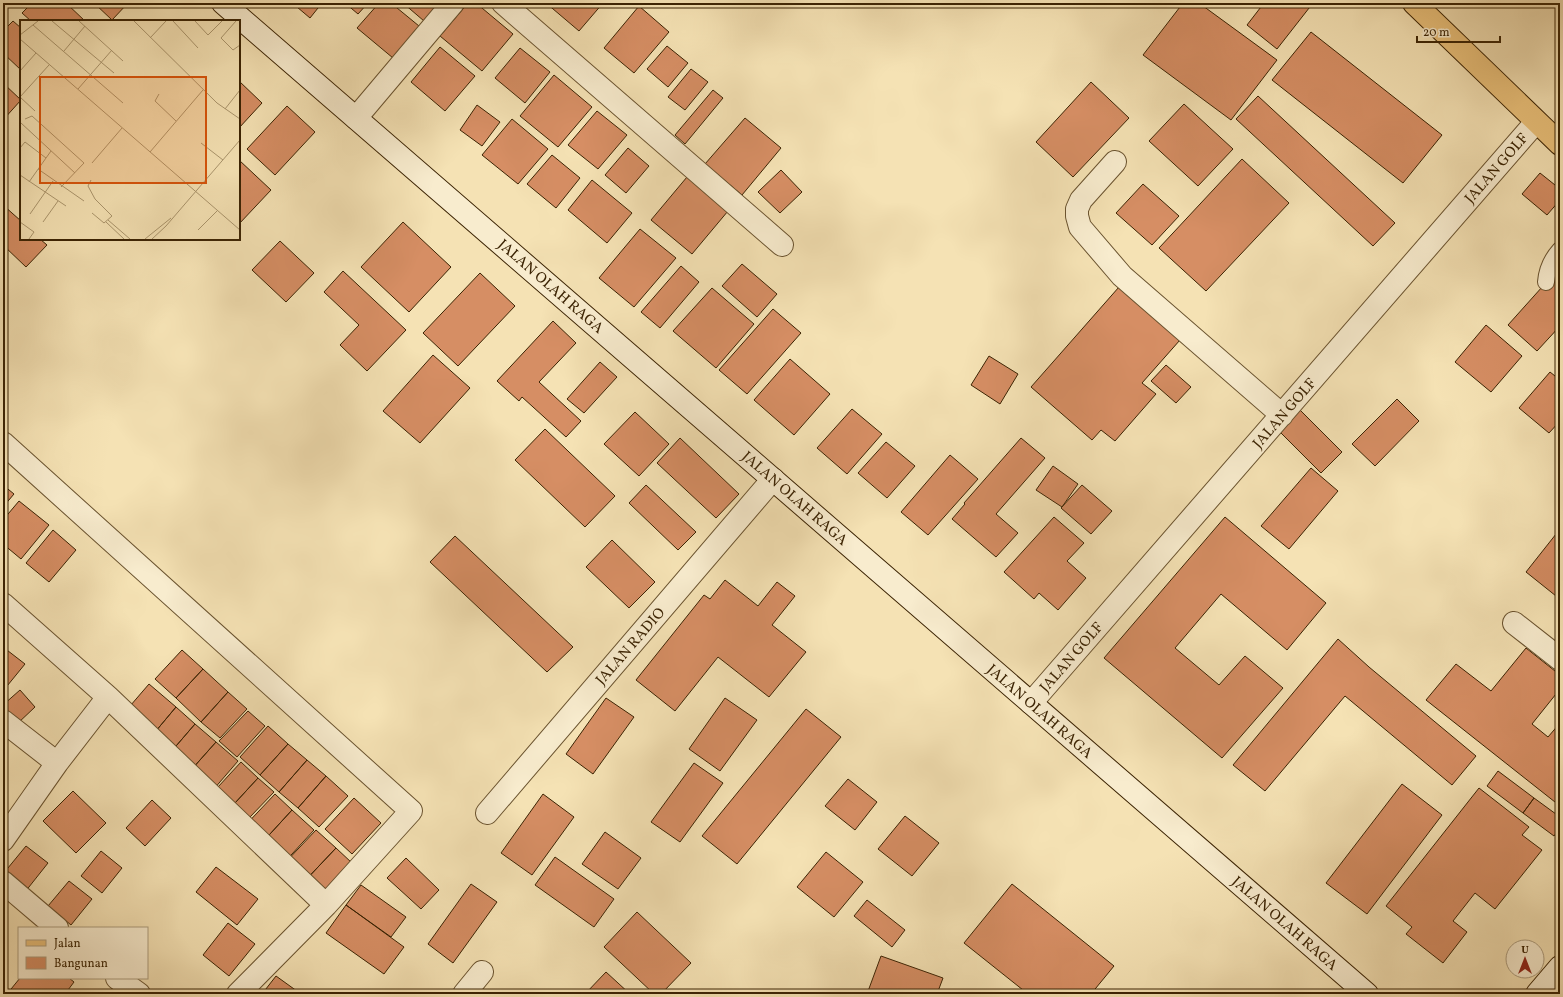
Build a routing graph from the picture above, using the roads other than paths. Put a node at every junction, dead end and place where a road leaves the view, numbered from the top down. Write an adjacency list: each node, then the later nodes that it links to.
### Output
1 (223, 3): 5 (street, JALAN OLAH RAGA)
2 (453, 3): 5 (street)
3 (502, 3): 9 (street)
4 (1414, 3): 6 (main road)
5 (356, 118): 14 (street, JALAN OLAH RAGA)
6 (1536, 122): 7 (main road); 12 (street, JALAN GOLF)
7 (1560, 144)
8 (1115, 162): 12 (street)
9 (782, 245)
10 (1560, 250): 11 (lane)
11 (1546, 282)
12 (1282, 416): 19 (street, JALAN GOLF)
13 (3, 443): 25 (street)
14 (773, 479): 19 (street, JALAN OLAH RAGA); 22 (street, JALAN RADIO)
15 (3, 604): 18 (street)
16 (1514, 623): 17 (street)
17 (1560, 659)
18 (108, 697): 21 (street); 25 (street)
19 (1031, 703): 33 (street, JALAN OLAH RAGA)
20 (3, 721): 21 (street)
21 (57, 763): 23 (street)
22 (487, 813)
23 (3, 840)
24 (3, 882): 26 (street)
25 (326, 906): 31 (street)
26 (56, 927)
27 (1560, 967): 34 (street)
28 (482, 972): 32 (street)
29 (117, 984): 30 (street)
30 (139, 994)
31 (238, 994)
32 (464, 994)
33 (1367, 994)
34 (1537, 994)

